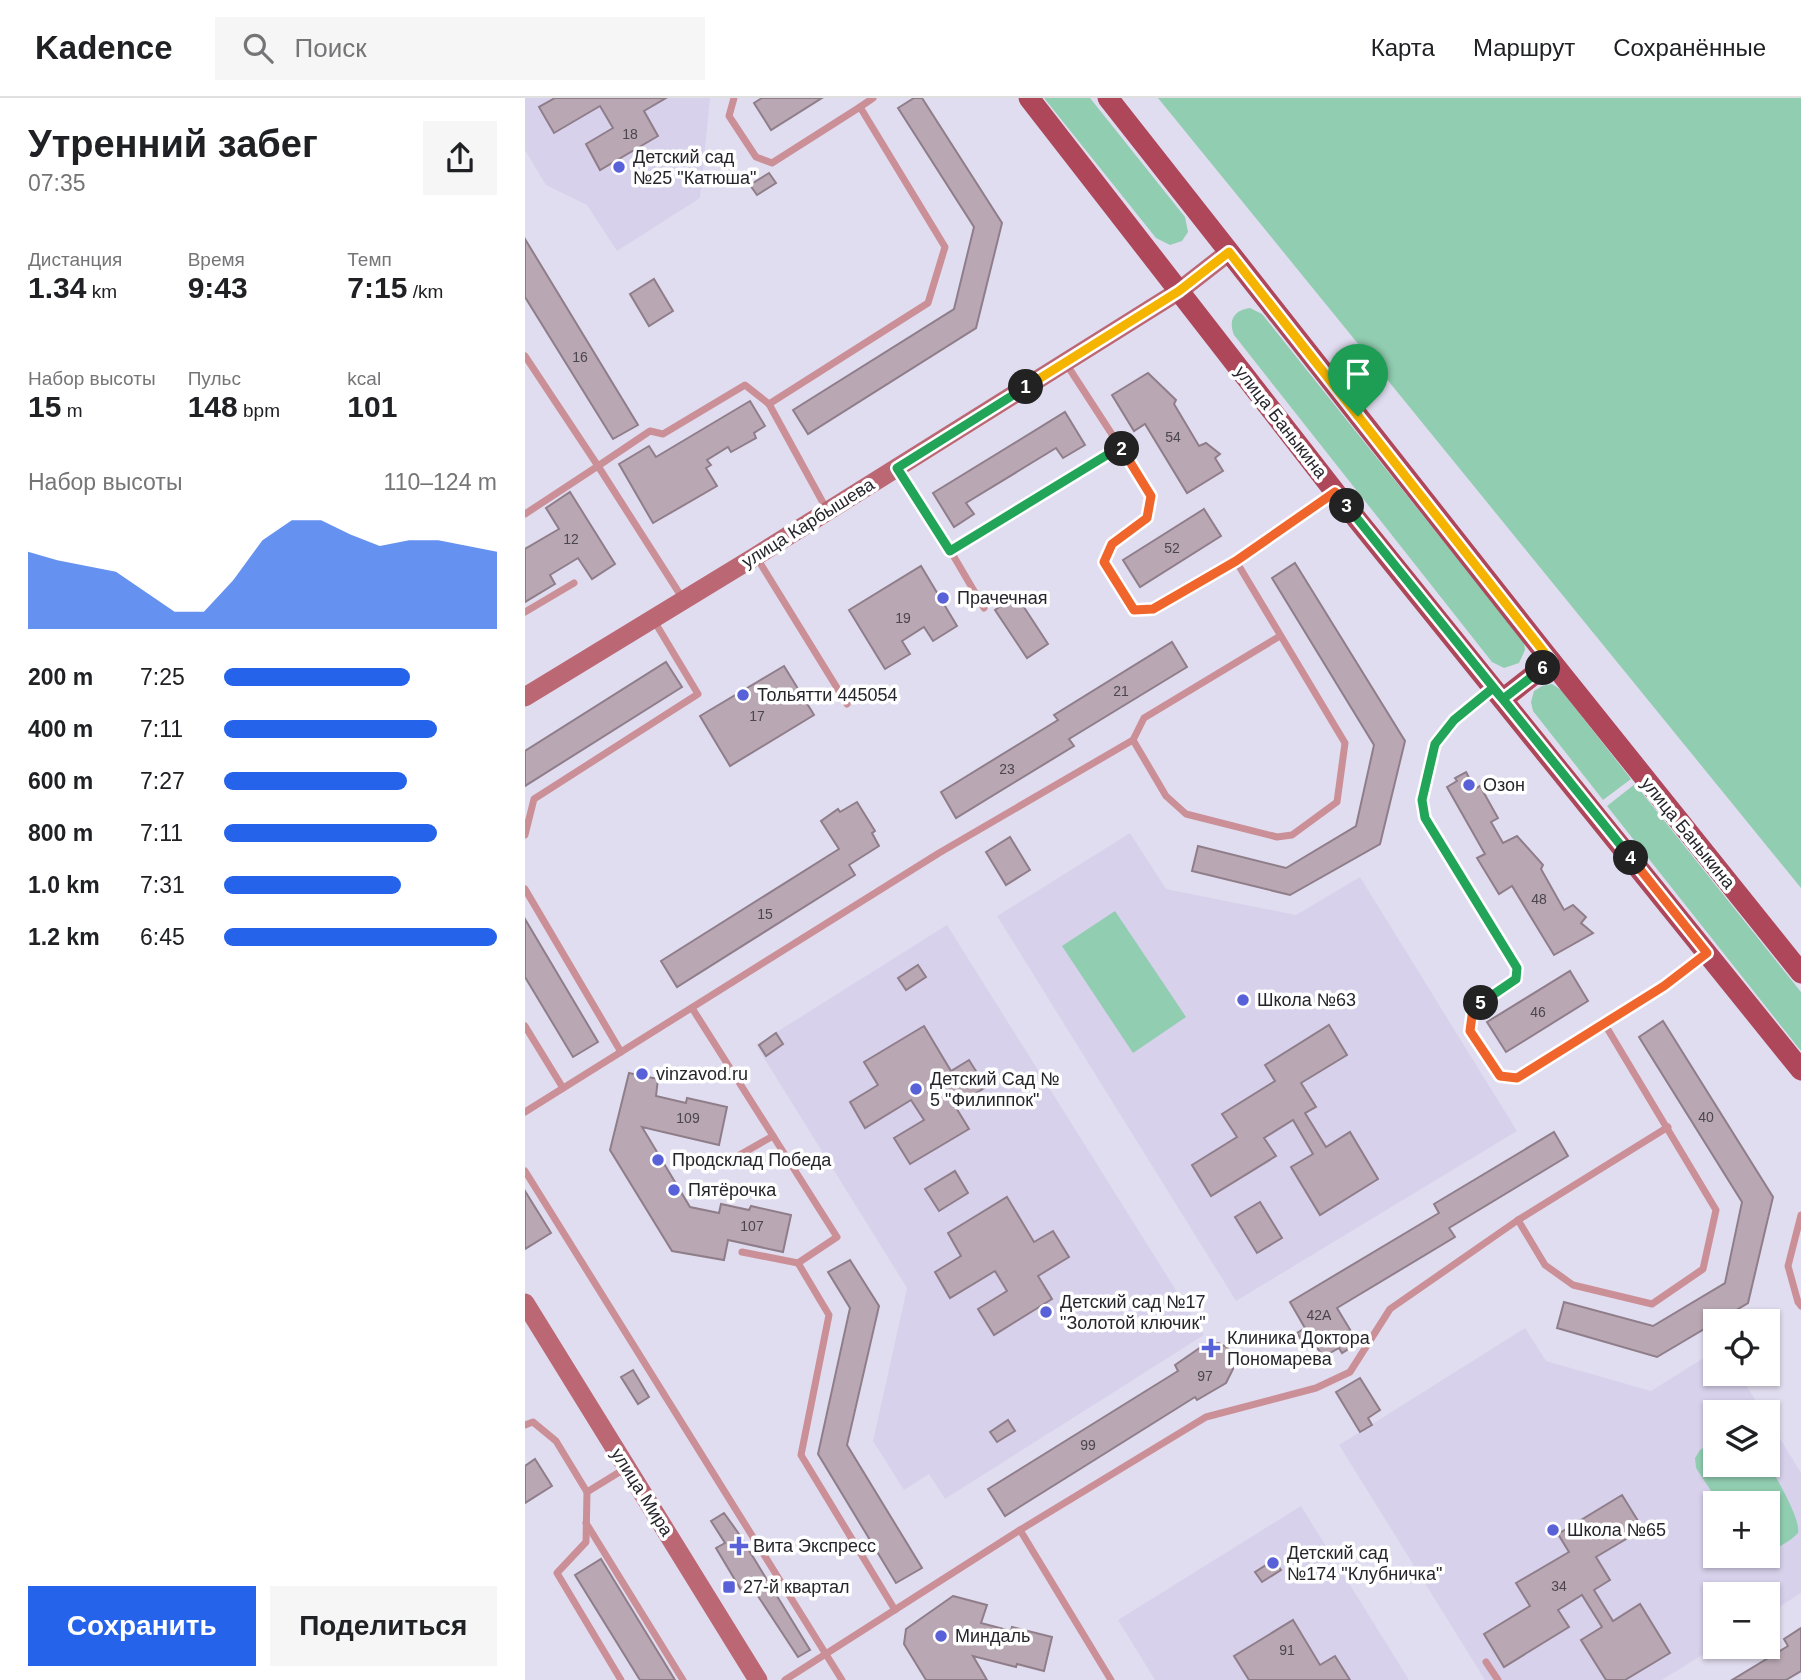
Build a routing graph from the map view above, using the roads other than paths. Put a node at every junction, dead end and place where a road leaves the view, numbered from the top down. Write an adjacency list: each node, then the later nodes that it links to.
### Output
1 (734, 98): 5 (lane)
2 (873, 98): 5 (lane)
3 (1029, 98): 7 (main road, улица Баныкина)
4 (1108, 98): 6 (main road, улица Баныкина)
5 (860, 107): 10 (lane)
6 (1229, 252): 7 (street, улица Карбышева); 26 (main road, улица Баныкина)
7 (1179, 291): 9 (street, улица Карбышева); 14 (main road, улица Баныкина)
8 (525, 356): 12 (lane)
9 (1066, 362): 11 (lane); 13 (street, улица Карбышева)
10 (769, 404): 12 (lane); 15 (lane)
11 (1120, 447): 17 (lane); 19 (lane)
12 (598, 466): 16 (lane); 21 (lane)
13 (897, 468): 15 (street, улица Карбышева); 17 (lane)
14 (1335, 492): 19 (lane); 27 (main road, улица Баныкина)
15 (827, 511): 18 (street, улица Карбышева)
16 (525, 514)
17 (950, 551): 22 (lane)
18 (756, 556): 21 (street, улица Карбышева); 29 (lane)
19 (1236, 561): 25 (lane)
20 (574, 583): 23 (lane)
21 (684, 600): 24 (street, улица Карбышева)
22 (984, 608)
23 (525, 612)
24 (653, 619): 28 (street, улица Карбышева); 31 (lane)
25 (1280, 636): 30 (lane); 30 (lane)
26 (1551, 661): 27 (main road); 34 (main road, улица Баныкина)
27 (1498, 694): 33 (main road, улица Баныкина); 36 (lane)
28 (525, 697)
29 (847, 704)
30 (1133, 740): 35 (lane)
31 (525, 835)
32 (525, 888): 38 (lane)
33 (1707, 953): 36 (lane); 39 (main road, улица Баныкина)
34 (1801, 973)
35 (692, 1008): 38 (lane); 43 (lane)
36 (1604, 1023): 42 (lane)
37 (525, 1026): 40 (lane)
38 (621, 1052): 40 (lane)
39 (1801, 1070)
40 (563, 1088): 41 (lane)
41 (525, 1112)
42 (1668, 1127): 47 (lane); 47 (lane)
43 (773, 1136): 44 (lane); 49 (lane)
44 (689, 1158)
45 (525, 1171): 58 (lane)
46 (1801, 1215): 51 (lane)
47 (1518, 1220): 56 (lane)
48 (742, 1252): 49 (lane)
49 (798, 1263): 57 (lane)
50 (525, 1303): 53 (street, улица Мира)
51 (1801, 1306)
52 (525, 1425): 54 (lane)
53 (627, 1467): 54 (lane); 62 (street, улица Мира)
54 (587, 1492): 55 (lane)
55 (586, 1523): 60 (lane); 61 (lane)
56 (1020, 1530): 57 (lane); 65 (lane)
57 (895, 1610): 58 (lane)
58 (826, 1654): 63 (lane); 64 (lane)
59 (1486, 1662): 66 (lane)
60 (621, 1680)
61 (683, 1680)
62 (758, 1680)
63 (785, 1680)
64 (842, 1680)
65 (1111, 1680)
66 (1498, 1680)

